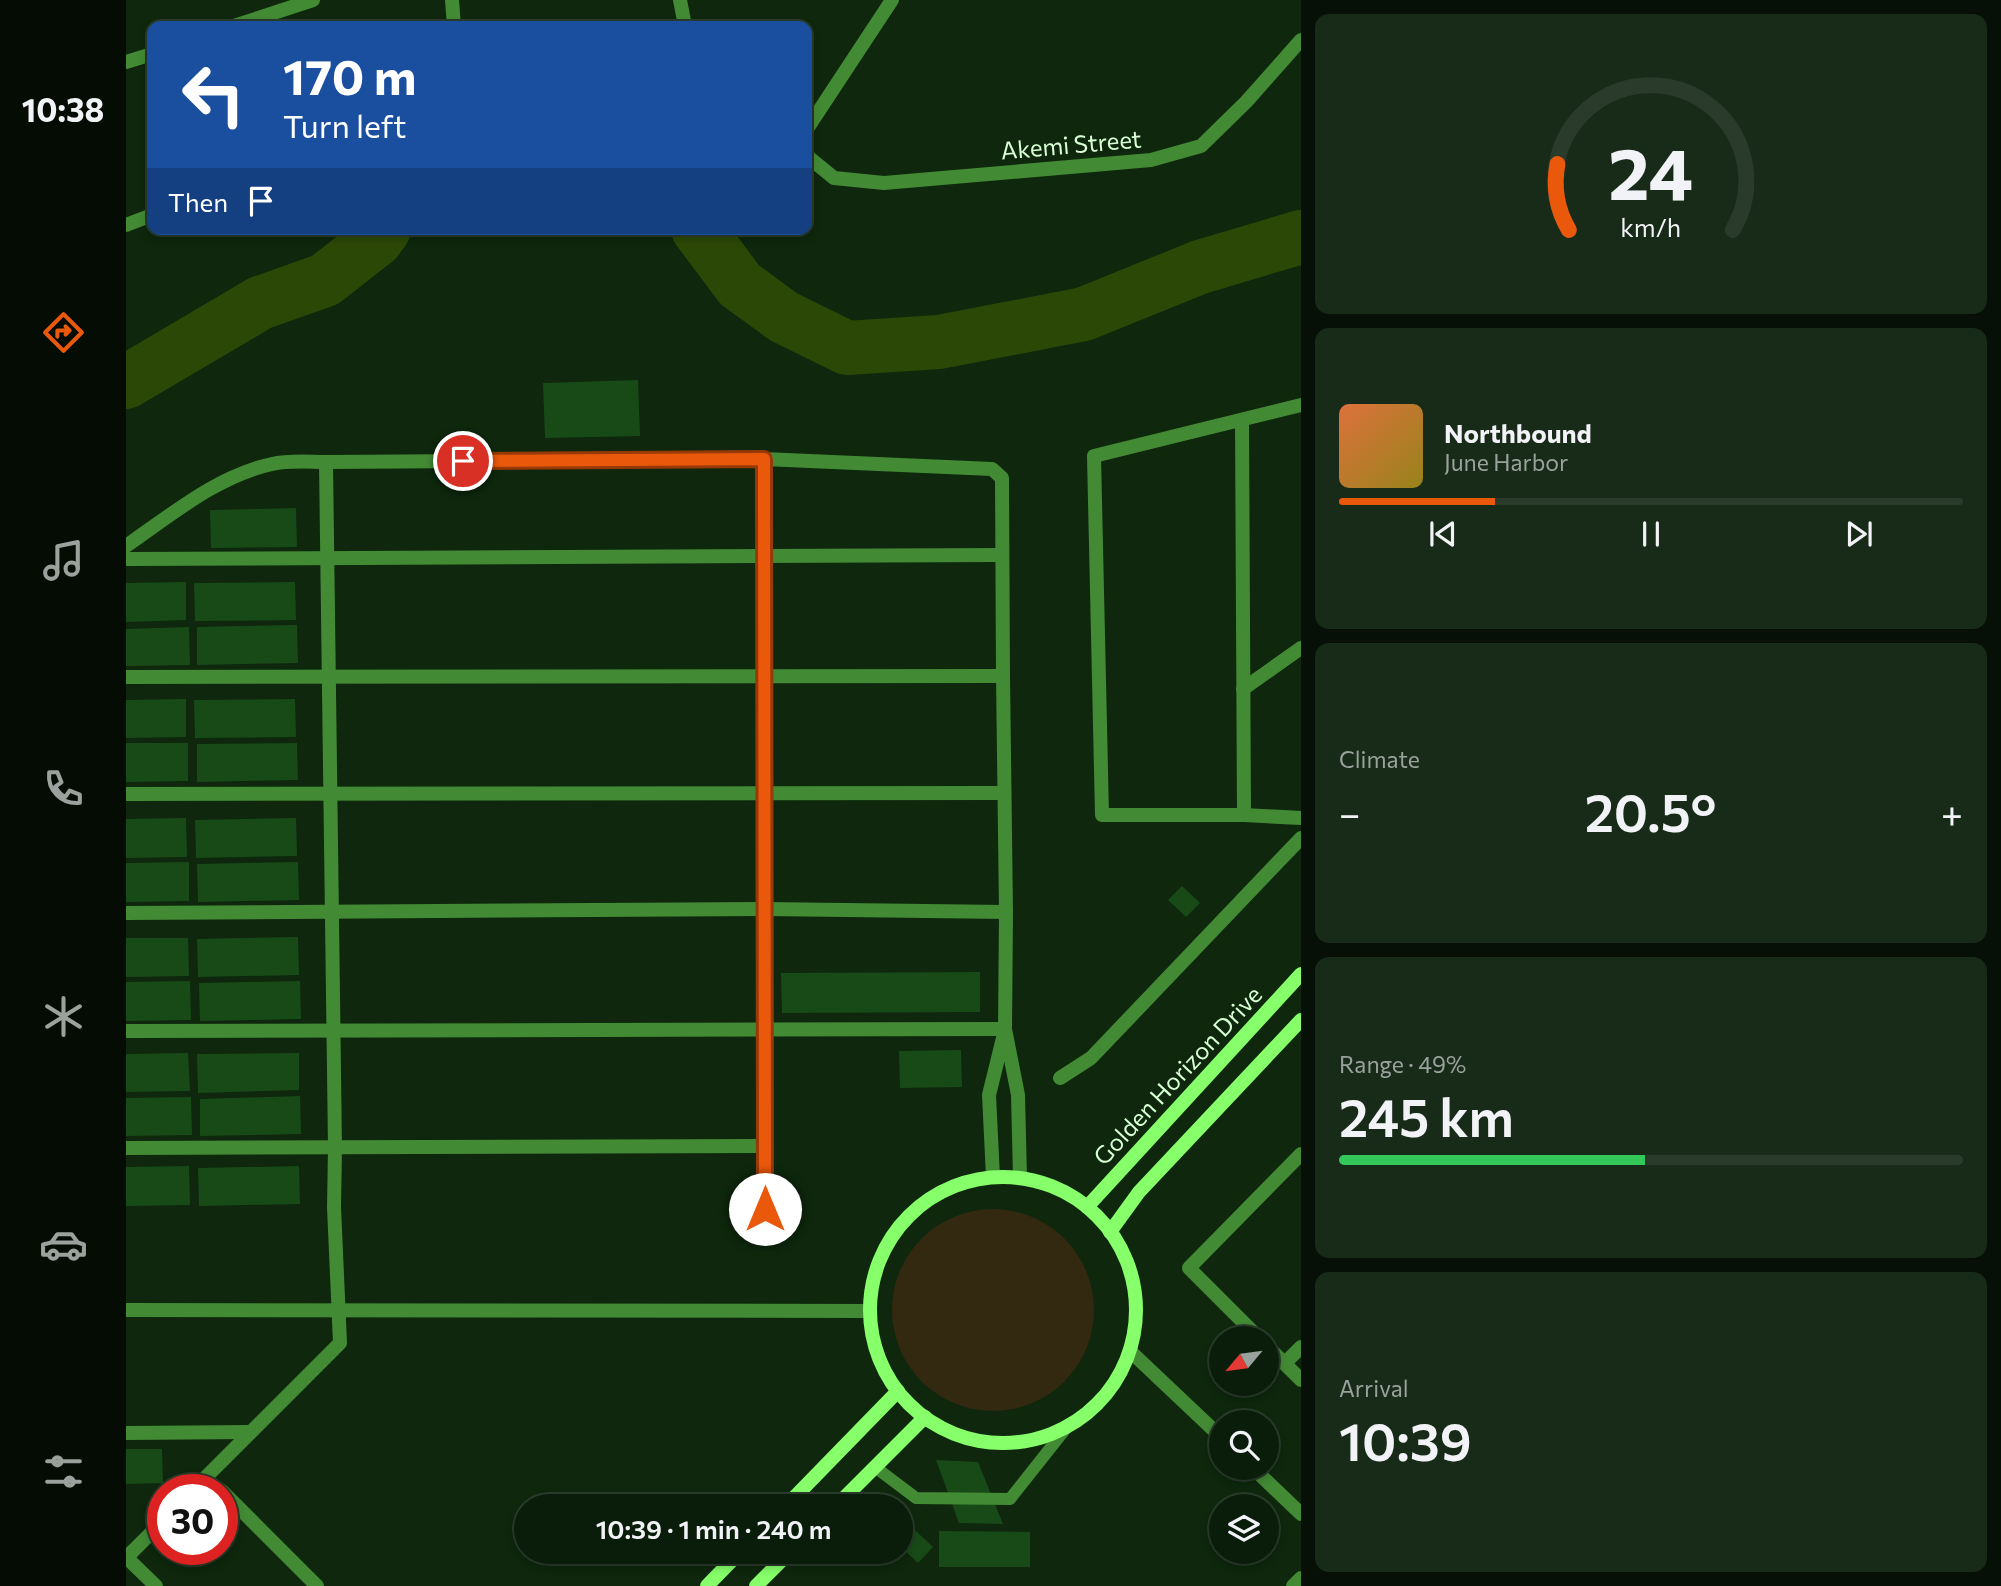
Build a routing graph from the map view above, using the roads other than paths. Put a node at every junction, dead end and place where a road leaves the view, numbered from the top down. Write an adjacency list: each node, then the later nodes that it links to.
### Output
1 (313, 0): 5 (street)
2 (452, 0): 6 (street)
3 (680, 0): 7 (street)
4 (892, 0): 11 (street)
5 (249, 21)
6 (454, 21)
7 (684, 21)
8 (1301, 40): 12 (street, Akemi Street)
9 (147, 56): 10 (street)
10 (126, 62)
11 (812, 121)
12 (812, 160)
13 (147, 217): 14 (street)
14 (126, 225)
15 (1301, 405): 16 (street)
16 (1242, 420): 29 (street); 34 (street)
17 (764, 459): 18 (street); 20 (street); 21 (street)
18 (326, 461): 19 (street); 22 (street)
19 (126, 546)
20 (1002, 555): 21 (street); 26 (street)
21 (764, 557): 22 (street); 25 (street)
22 (327, 558): 23 (street); 28 (street)
23 (126, 559)
24 (1301, 648): 29 (street)
25 (764, 676): 26 (street); 28 (street); 30 (street)
26 (1003, 676): 31 (street)
27 (126, 677): 28 (street)
28 (329, 677): 33 (street)
29 (1243, 689): 34 (street)
30 (765, 793): 31 (street); 33 (street); 37 (street)
31 (1004, 793): 39 (street)
32 (126, 794): 33 (street)
33 (330, 794): 38 (street)
34 (1244, 815): 35 (street)
35 (1301, 818)
36 (1301, 838): 47 (street)
37 (765, 909): 38 (street); 39 (street); 43 (street)
38 (332, 912): 40 (street); 46 (street)
39 (1006, 912): 44 (street)
40 (126, 913)
41 (1301, 974): 54 (street, Golden Horizon Drive)
42 (1301, 1020): 56 (street)
43 (765, 1030): 44 (street); 46 (street); 48 (street)
44 (1005, 1030): 52 (street); 53 (street)
45 (126, 1031): 46 (street)
46 (334, 1031): 50 (street)
47 (1060, 1078)
48 (765, 1146): 50 (street); 55 (street)
49 (126, 1148): 50 (street)
50 (335, 1148): 57 (street)
51 (1301, 1154): 60 (street)
52 (993, 1177): 53 (street); 59 (street)
53 (1020, 1178): 54 (street)
54 (1087, 1207): 56 (street)
55 (765, 1209)
56 (1110, 1232): 62 (street)
57 (338, 1309): 58 (street); 59 (street); 70 (street)
58 (126, 1310)
59 (870, 1311): 66 (street)
60 (1247, 1326)
61 (1301, 1347): 64 (street)
62 (1130, 1351): 68 (street); 69 (street)
63 (1279, 1357): 64 (street)
64 (1285, 1363): 65 (street)
65 (1301, 1380)
66 (898, 1391): 67 (street); 75 (street)
67 (925, 1417): 69 (street); 72 (street)
68 (1209, 1426)
69 (1067, 1427): 72 (lane)
70 (248, 1432): 71 (street); 73 (street)
71 (126, 1433)
72 (875, 1466): 76 (street)
73 (209, 1474)
74 (1266, 1480): 78 (street)
75 (798, 1494)
76 (848, 1494)
77 (238, 1507): 85 (street)
78 (1301, 1514)
79 (147, 1537): 80 (street)
80 (126, 1558): 84 (street)
81 (728, 1564): 86 (street)
82 (777, 1564): 87 (street)
83 (1301, 1578): 88 (street)
84 (156, 1586)
85 (317, 1586)
86 (707, 1586)
87 (756, 1586)
88 (1293, 1586)

